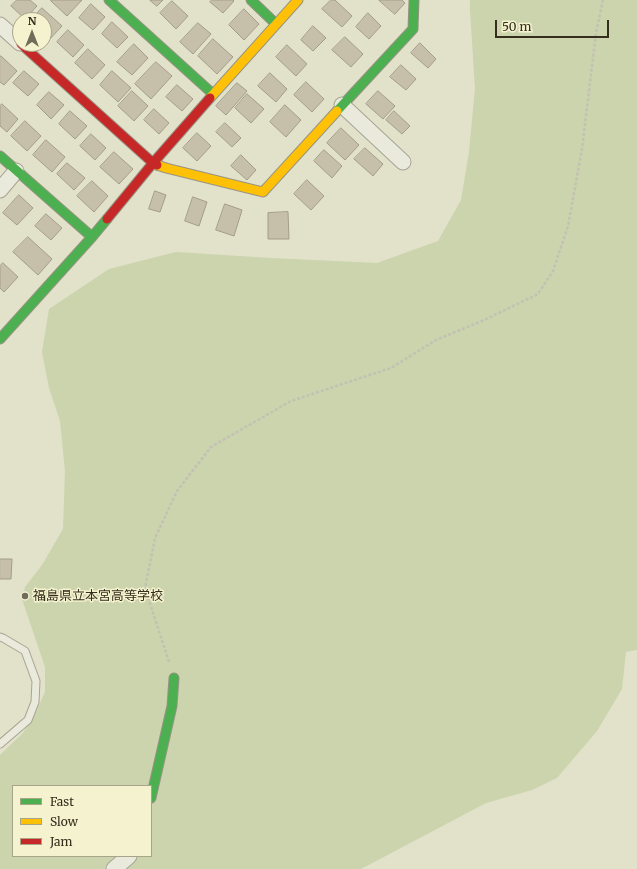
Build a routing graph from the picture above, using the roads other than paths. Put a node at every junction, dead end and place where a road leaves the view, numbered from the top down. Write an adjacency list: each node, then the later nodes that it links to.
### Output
1 (109, 0): 9 (street)
2 (251, 0): 5 (street)
3 (298, 0): 5 (street)
4 (414, 0): 10 (street)
5 (276, 24): 9 (street)
6 (0, 25): 7 (street)
7 (12, 36)
8 (29, 52): 13 (street)
9 (213, 94): 13 (street)
10 (342, 105): 12 (street); 13 (street)
11 (0, 156): 14 (street)
12 (403, 162)
13 (153, 163): 16 (street)
14 (16, 171): 15 (street); 16 (street)
15 (0, 190)
16 (92, 237): 17 (street)
17 (0, 339)
18 (0, 637): 20 (lane)
19 (174, 678): 21 (street)
20 (0, 744)
21 (152, 794)
22 (128, 857): 23 (street)
23 (114, 869)

